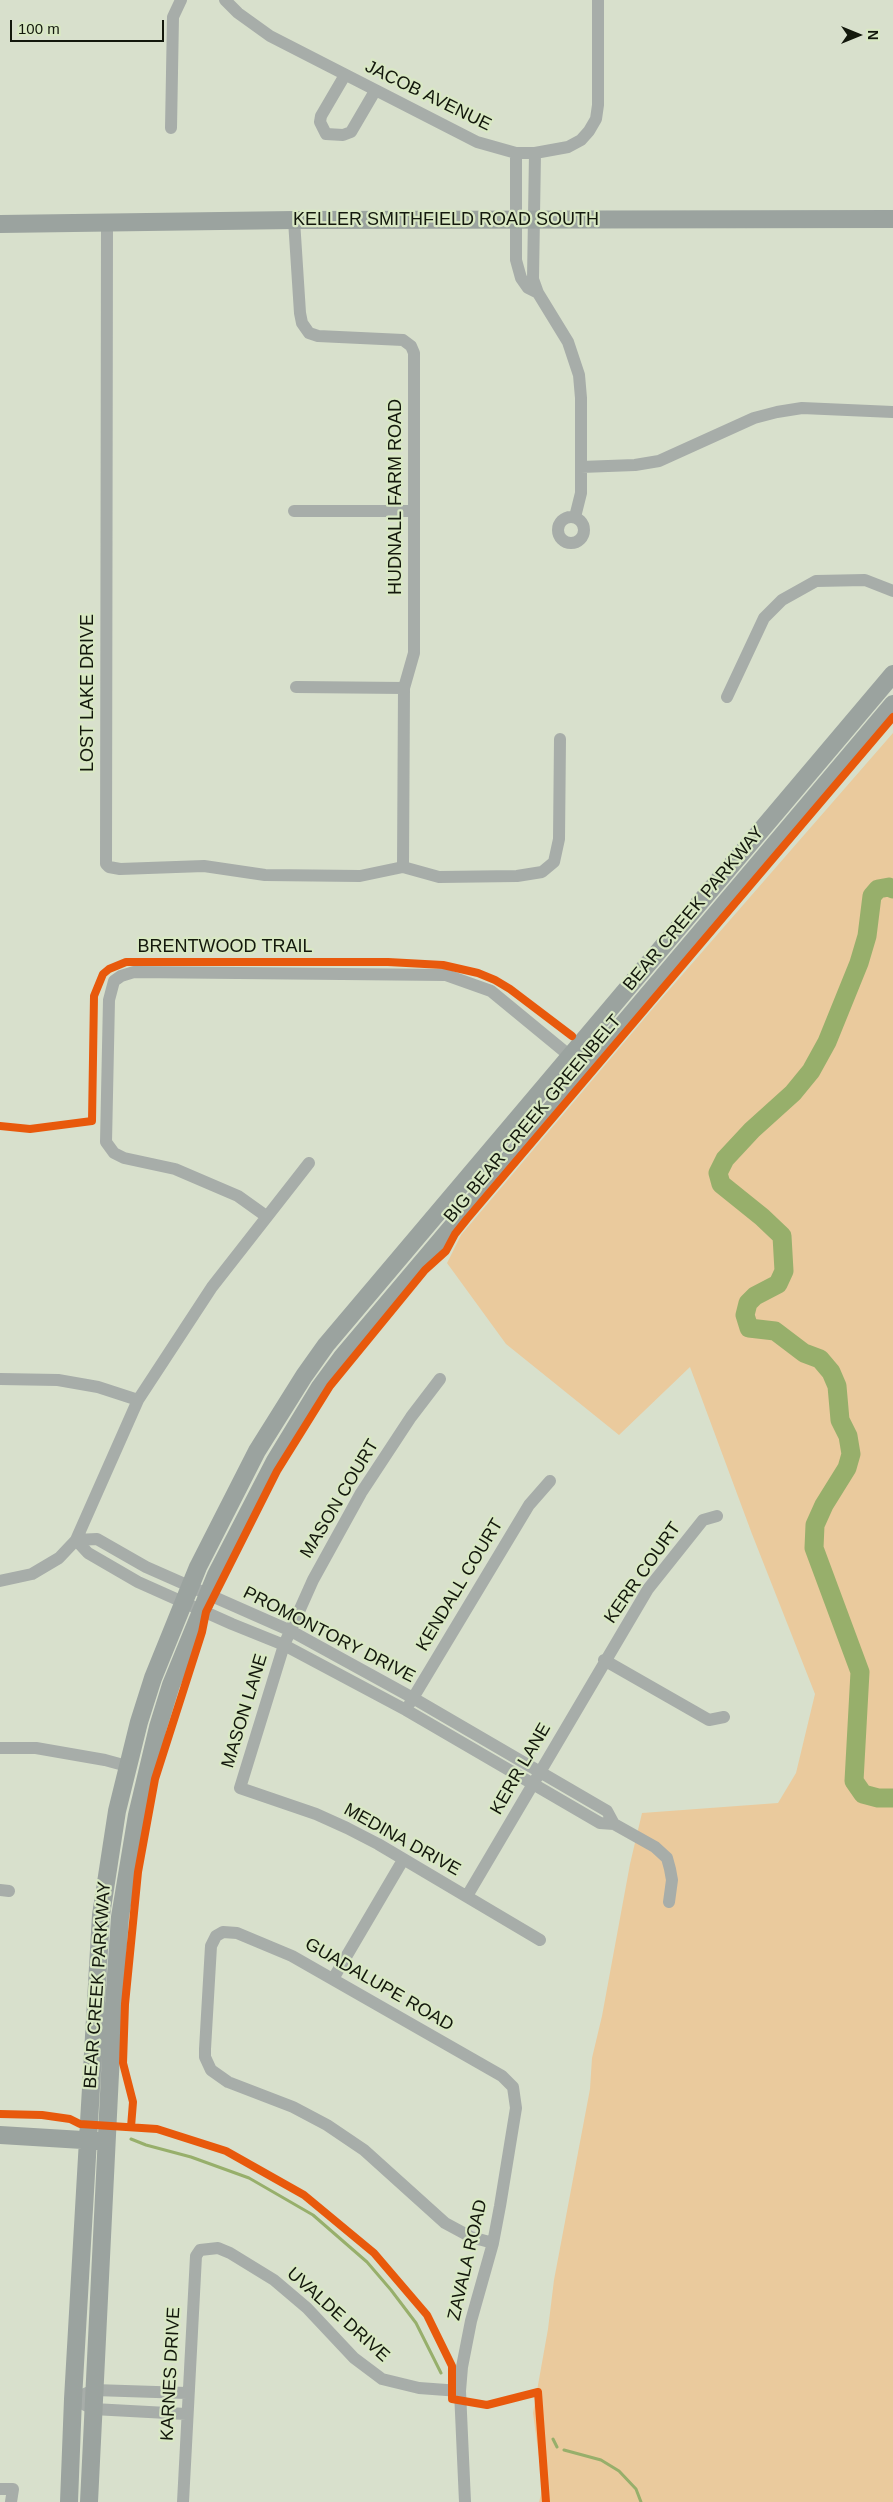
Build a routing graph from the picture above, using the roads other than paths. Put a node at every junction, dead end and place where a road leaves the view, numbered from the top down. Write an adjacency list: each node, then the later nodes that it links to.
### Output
1 (181, 0): 6 (street)
2 (226, 0): 4 (street, JACOB AVENUE)
3 (598, 0): 8 (street, JACOB AVENUE)
4 (344, 75): 5 (street, JACOB AVENUE); 5 (street)
5 (375, 91): 7 (street, JACOB AVENUE)
6 (171, 128)
7 (516, 153): 8 (street, JACOB AVENUE); 11 (street)
8 (536, 153): 12 (street)
9 (893, 219): 12 (main road, KELLER SMITHFIELD ROAD SOUTH)
10 (294, 220): 11 (main road, KELLER SMITHFIELD ROAD SOUTH); 13 (main road, KELLER SMITHFIELD ROAD SOUTH); 19 (street, HUDNALL FARM ROAD)
11 (515, 220): 12 (main road, KELLER SMITHFIELD ROAD SOUTH); 15 (street)
12 (536, 220): 15 (street)
13 (107, 223): 14 (main road, KELLER SMITHFIELD ROAD SOUTH); 28 (street, LOST LAKE DRIVE)
14 (0, 224)
15 (538, 293): 17 (street)
16 (893, 412): 17 (street)
17 (581, 468): 20 (street)
18 (294, 511): 19 (street)
19 (412, 511): 24 (street, HUDNALL FARM ROAD)
20 (575, 517)
21 (893, 591): 25 (street)
22 (893, 674): 29 (main road, BEAR CREEK PARKWAY)
23 (296, 687): 24 (street)
24 (404, 688): 28 (street, HUDNALL FARM ROAD)
25 (727, 697)
26 (893, 704): 42 (main road, BEAR CREEK PARKWAY)
27 (560, 739): 28 (street)
28 (402, 867)
29 (570, 1056): 31 (street); 41 (main road, BEAR CREEK PARKWAY)
30 (309, 1164): 31 (street)
31 (266, 1216): 34 (street)
32 (0, 1379): 34 (street)
33 (440, 1380): 45 (street, MASON COURT)
34 (138, 1400): 37 (street)
35 (550, 1481): 48 (street, KENDALL COURT)
36 (717, 1516): 47 (street, KERR COURT)
37 (76, 1540): 38 (street, PROMONTORY DRIVE); 39 (street); 40 (street, PROMONTORY DRIVE)
38 (146, 1567): 40 (street); 41 (street, PROMONTORY DRIVE)
39 (0, 1581)
40 (138, 1582): 41 (street, PROMONTORY DRIVE)
41 (187, 1594): 42 (street, PROMONTORY DRIVE); 52 (main road, BEAR CREEK PARKWAY)
42 (205, 1602): 43 (street, PROMONTORY DRIVE); 44 (street, PROMONTORY DRIVE); 65 (main road, BEAR CREEK PARKWAY)
43 (248, 1612): 44 (street); 45 (street, PROMONTORY DRIVE)
44 (242, 1628): 46 (street, PROMONTORY DRIVE)
45 (291, 1631): 46 (street, MASON COURT); 48 (street, PROMONTORY DRIVE)
46 (284, 1645): 49 (street, PROMONTORY DRIVE); 55 (street, MASON LANE)
47 (604, 1660): 50 (street); 53 (street, KERR LANE)
48 (413, 1698): 49 (street, KENDALL COURT); 53 (street, PROMONTORY DRIVE)
49 (406, 1710): 54 (street, PROMONTORY DRIVE)
50 (724, 1717)
51 (0, 1748): 52 (street)
52 (127, 1766): 64 (main road, BEAR CREEK PARKWAY)
53 (540, 1772): 54 (street, KERR LANE); 56 (street, PROMONTORY DRIVE)
54 (534, 1784): 56 (street, PROMONTORY DRIVE); 58 (street, KERR LANE)
55 (240, 1788): 57 (street, MEDINA DRIVE)
56 (614, 1824): 59 (street, PROMONTORY DRIVE)
57 (403, 1860): 58 (street, MEDINA DRIVE); 61 (street)
58 (467, 1896): 60 (street, MEDINA DRIVE)
59 (669, 1902)
60 (540, 1940)
61 (333, 1979): 62 (street, GUADALUPE ROAD); 66 (street, GUADALUPE ROAD)
62 (513, 2087): 66 (street, ZAVALA ROAD)
63 (0, 2135): 64 (main road)
64 (88, 2140): 65 (main road); 71 (main road, BEAR CREEK PARKWAY)
65 (107, 2141): 68 (main road, BEAR CREEK PARKWAY)
66 (493, 2243): 69 (street, ZAVALA ROAD)
67 (200, 2250): 69 (street, UVALDE DRIVE); 70 (street, KARNES DRIVE)
68 (94, 2390): 70 (street); 71 (street); 72 (main road, BEAR CREEK PARKWAY)
69 (460, 2391): 79 (street, ZAVALA ROAD)
70 (187, 2393): 73 (street, KARNES DRIVE)
71 (73, 2399): 72 (street); 76 (main road, BEAR CREEK PARKWAY)
72 (93, 2410): 73 (street); 77 (main road, BEAR CREEK PARKWAY)
73 (186, 2414): 78 (street, KARNES DRIVE)
74 (6, 2489): 75 (street)
75 (11, 2502)
76 (69, 2502)
77 (89, 2502)
78 (183, 2502)
79 (465, 2502)

